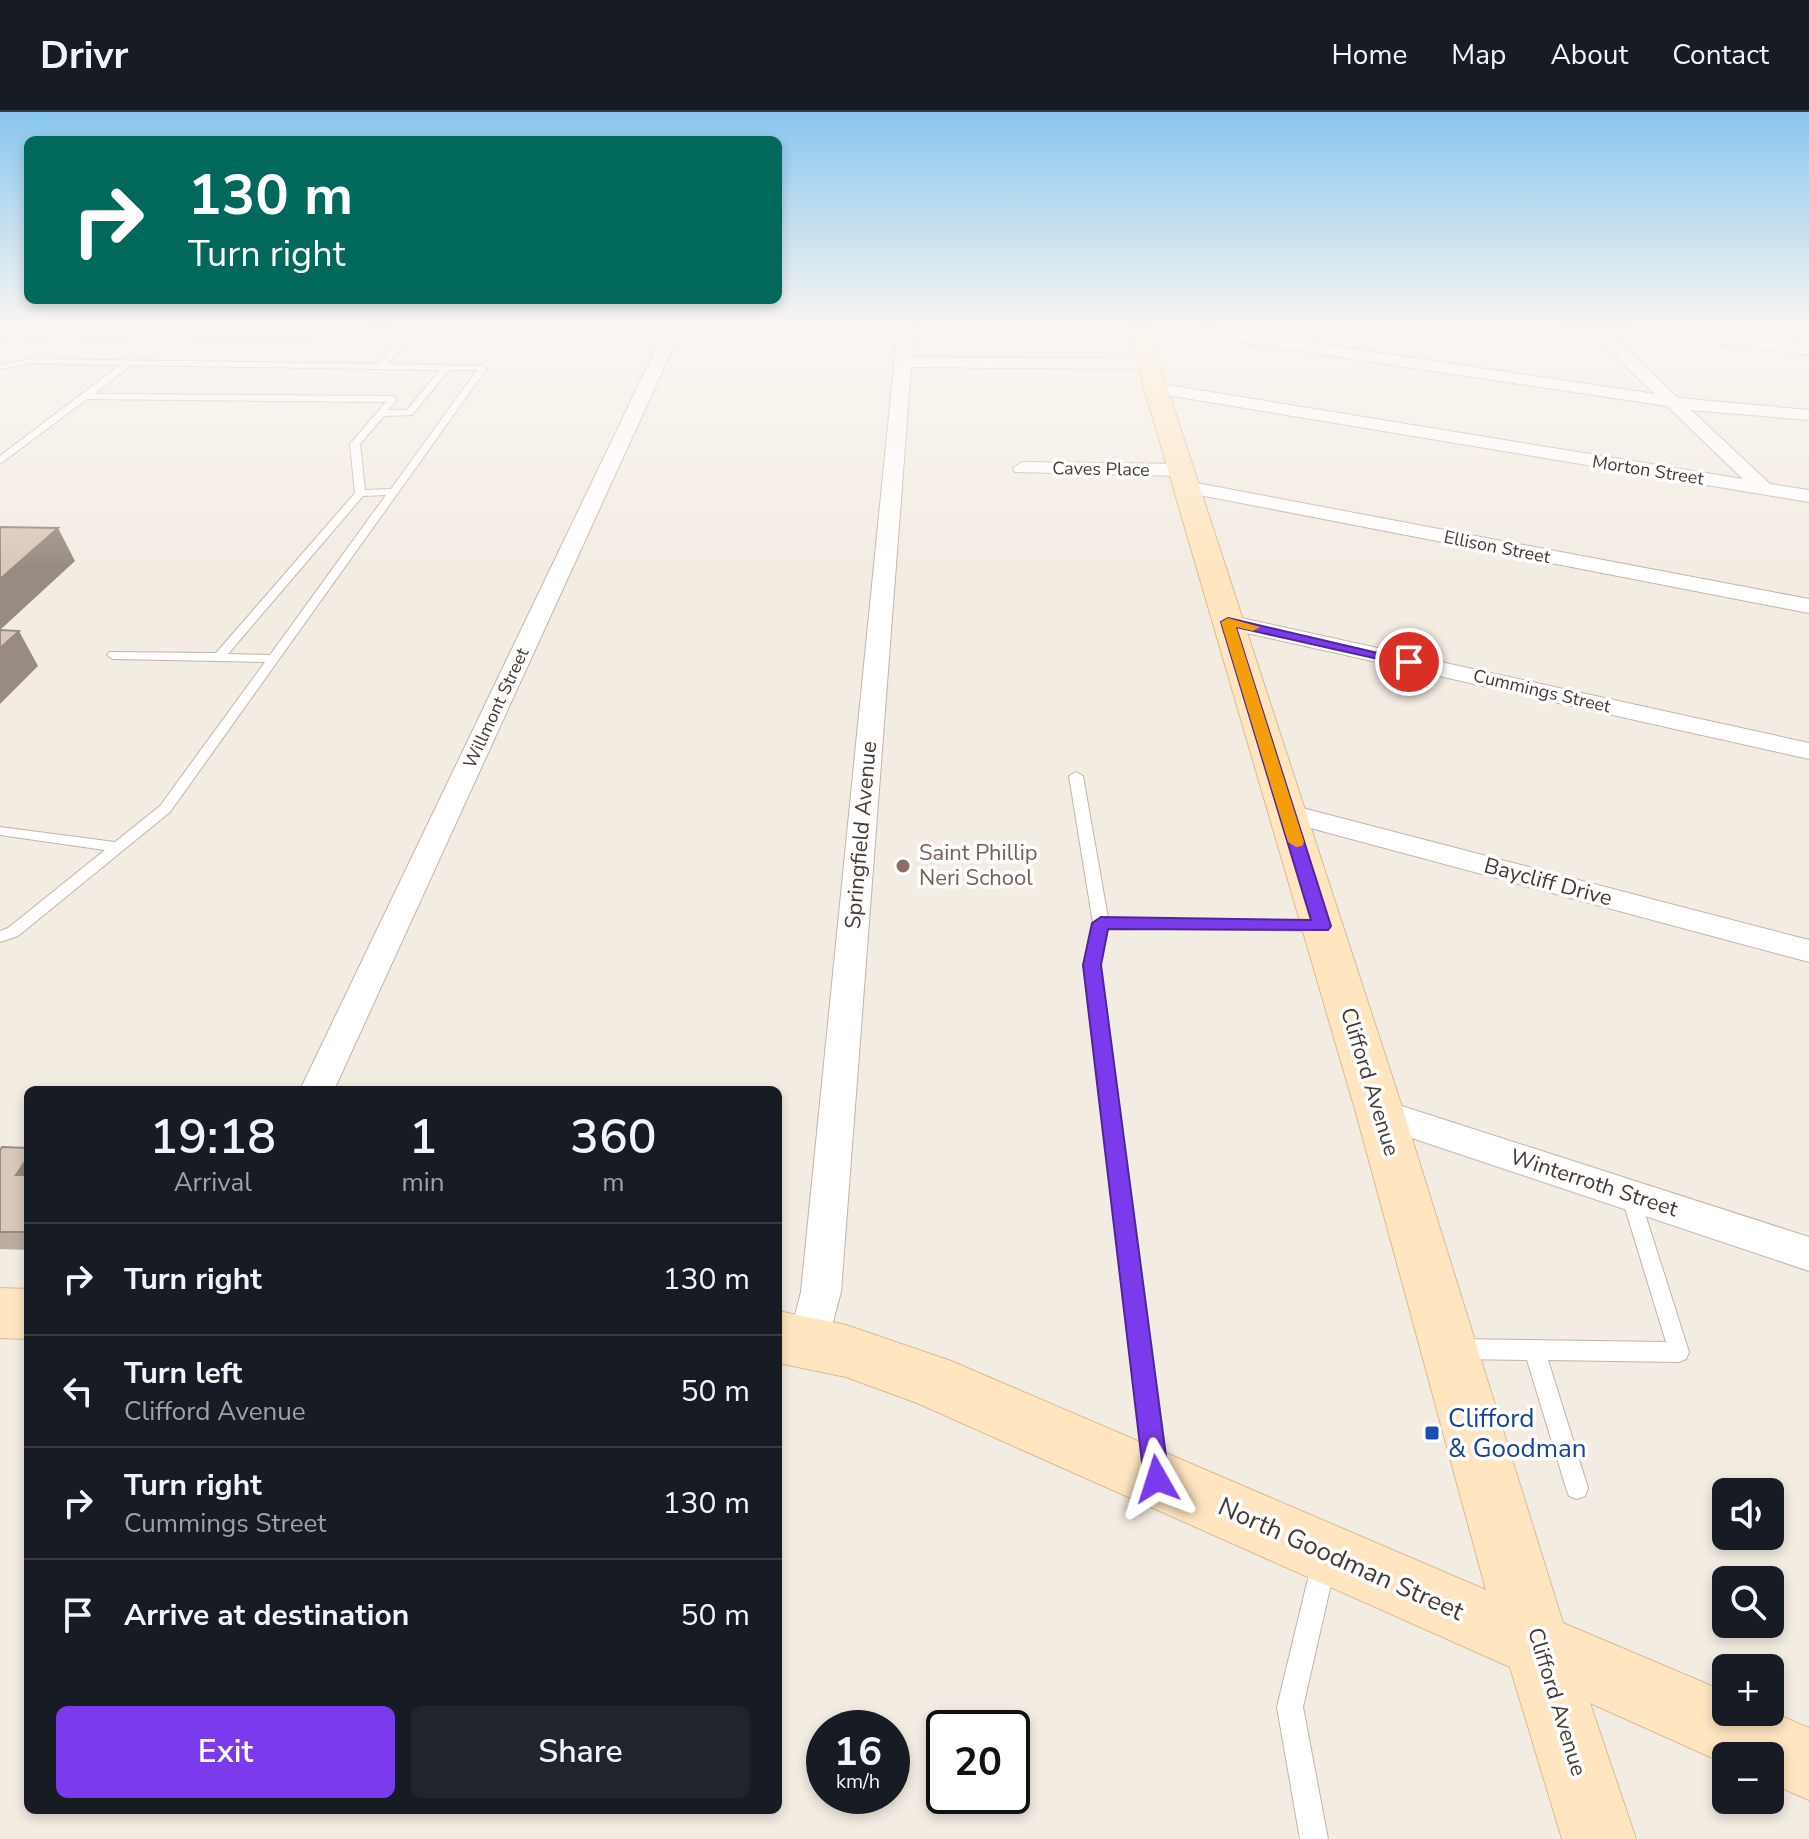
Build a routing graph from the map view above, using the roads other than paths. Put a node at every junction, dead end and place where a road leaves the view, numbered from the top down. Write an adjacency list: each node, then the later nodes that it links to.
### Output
1 (71, 407): 13 (lane)
2 (387, 407): 11 (lane)
3 (414, 407): 11 (lane)
4 (455, 407): 17 (lane)
5 (637, 407): 34 (street, Willmont Street)
6 (899, 407): 40 (street, Springfield Avenue)
7 (1165, 407): 15 (main road, Clifford Avenue)
8 (1398, 407): 16 (street, Morton Street)
9 (1679, 407): 16 (street)
10 (1722, 407): 12 (street)
11 (382, 413): 18 (lane)
12 (1809, 415)
13 (0, 461)
14 (1022, 468): 15 (street, Caves Place)
15 (1183, 478): 20 (street, Ellison Street); 21 (main road, Clifford Avenue)
16 (1764, 489): 19 (street, Morton Street)
17 (393, 492): 18 (lane); 24 (lane)
18 (360, 493): 23 (lane)
19 (1809, 496)
20 (1809, 606)
21 (1228, 622): 25 (street, Cummings Street); 27 (main road, Clifford Avenue)
22 (113, 655): 23 (lane)
23 (219, 657): 24 (lane)
24 (273, 659): 29 (lane)
25 (1809, 751)
26 (1076, 776): 30 (lane)
27 (1287, 813): 31 (main road, Clifford Avenue); 33 (street, Baycliff Drive)
28 (0, 831): 29 (lane)
29 (117, 847): 32 (lane)
30 (1101, 923): 31 (lane); 43 (lane)
31 (1322, 926): 35 (main road, Clifford Avenue)
32 (0, 937)
33 (1809, 951)
34 (319, 1086)
35 (1380, 1113): 36 (street, Winterroth Street); 41 (main road, Clifford Avenue)
36 (1630, 1195): 37 (street, Winterroth Street); 42 (lane)
37 (1809, 1254)
38 (0, 1313): 39 (main road)
39 (24, 1314)
40 (794, 1340): 43 (main road, North Goodman Street)
41 (1448, 1348): 42 (lane); 46 (main road, Clifford Avenue)
42 (1535, 1350): 44 (lane)
43 (1157, 1479): 45 (main road, North Goodman Street)
44 (1577, 1488)
45 (1326, 1553): 46 (main road, North Goodman Street); 48 (lane)
46 (1540, 1646): 47 (main road, North Goodman Street); 49 (main road, Clifford Avenue)
47 (1809, 1764)
48 (1314, 1839)
49 (1599, 1839)

